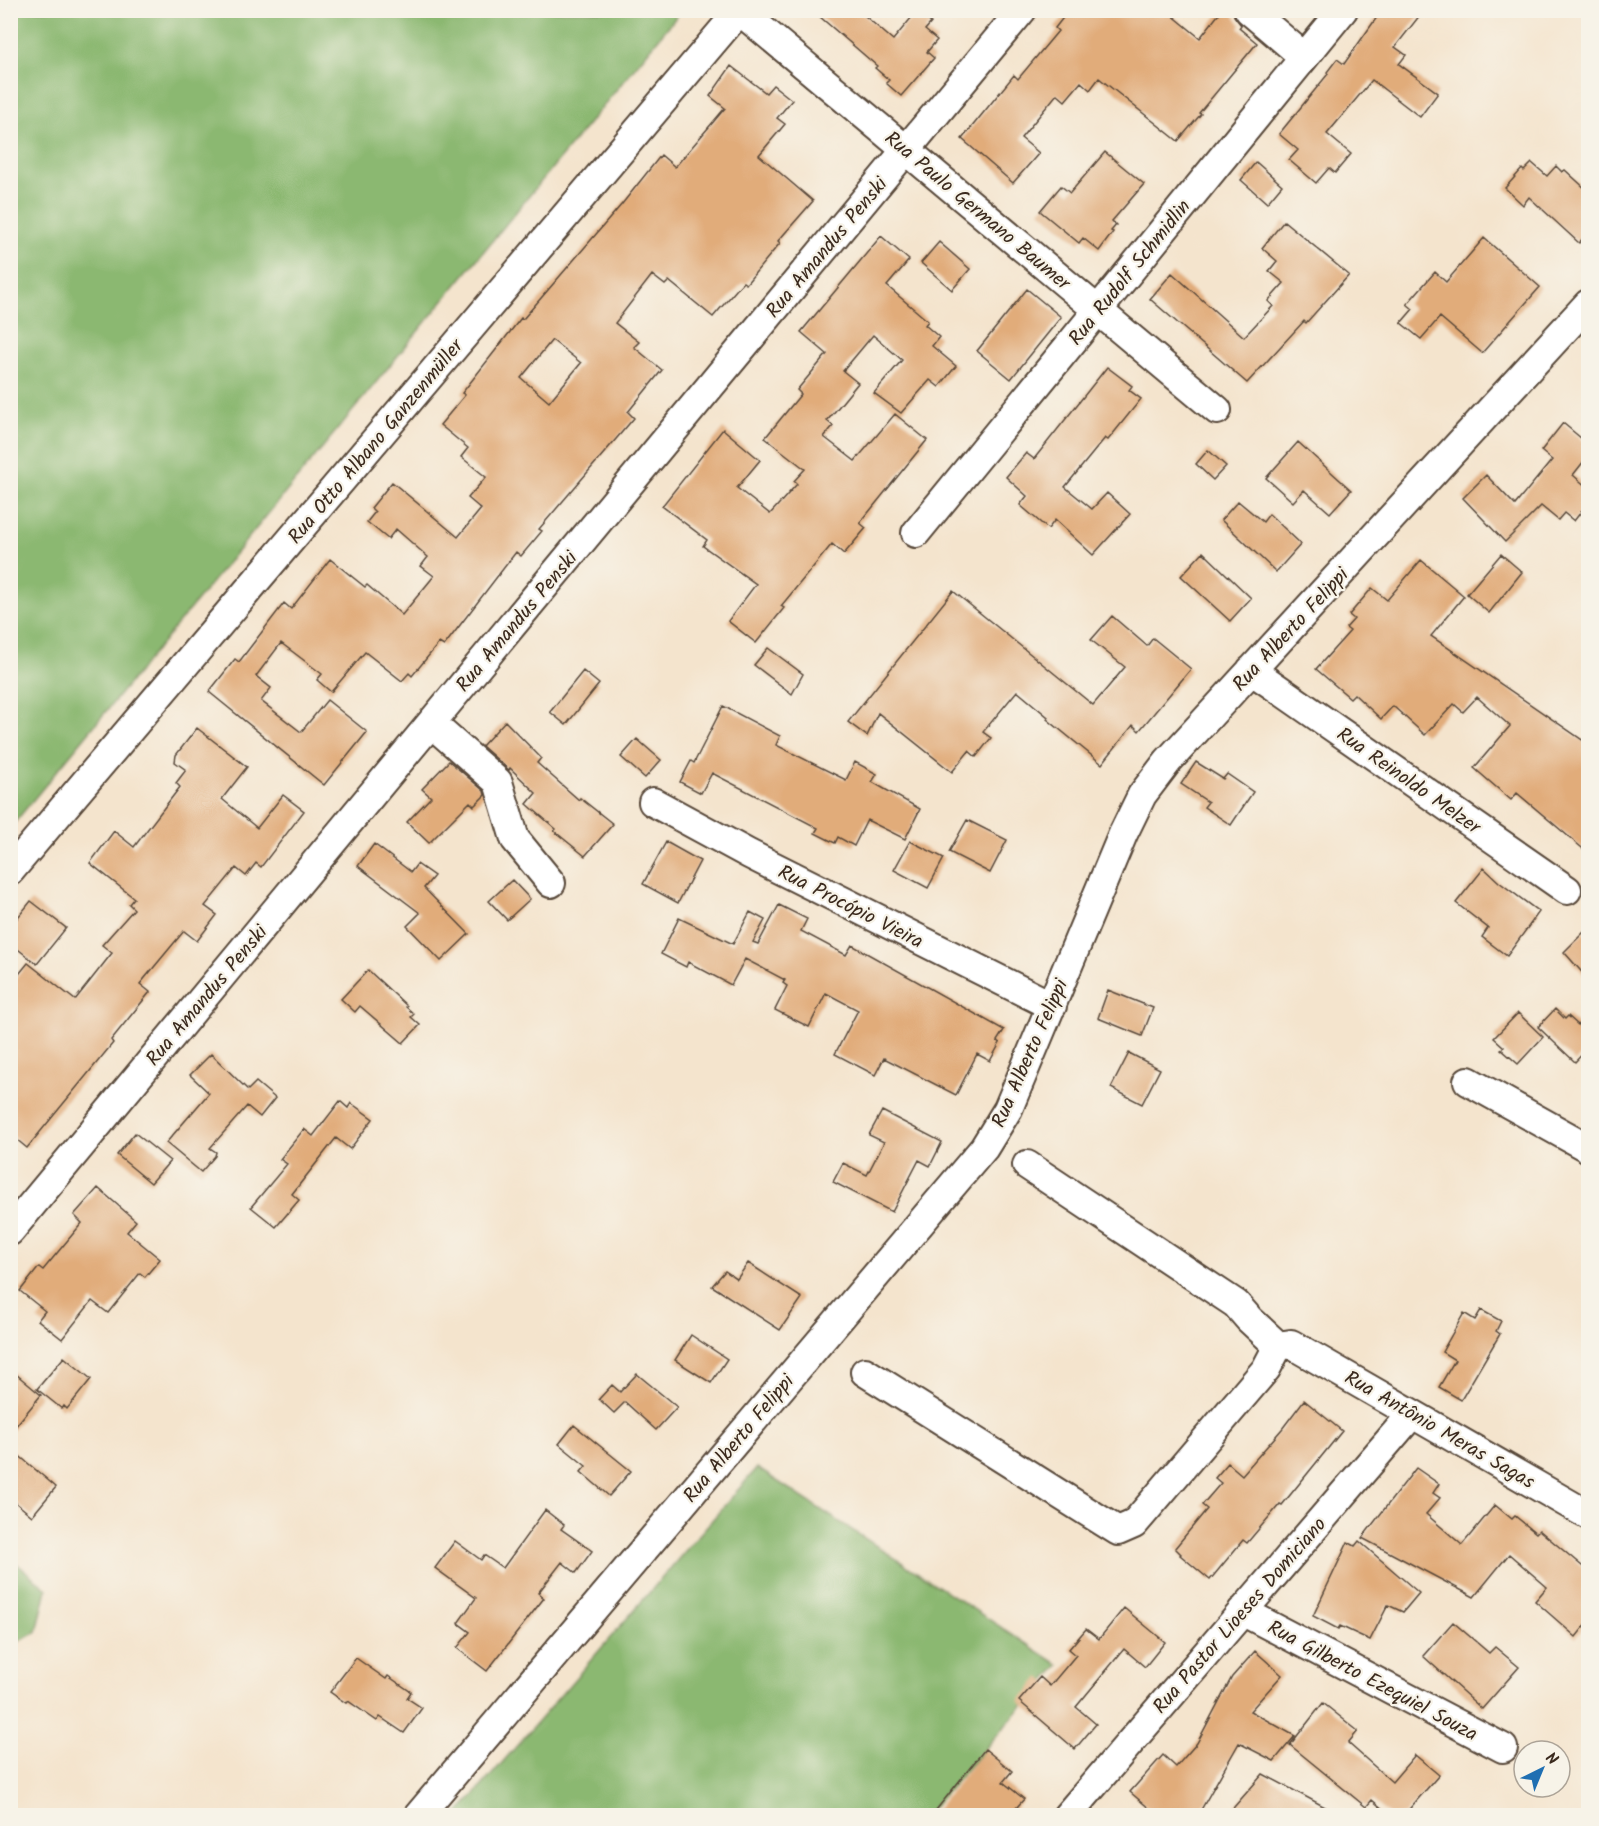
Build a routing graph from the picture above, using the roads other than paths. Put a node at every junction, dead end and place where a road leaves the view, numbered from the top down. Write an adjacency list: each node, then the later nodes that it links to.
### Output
1 (1022, 10): 6 (street, Rua Amandus Penski)
2 (1249, 10): 5 (street)
3 (1342, 10): 5 (street, Rua Rudolf Schmidlin)
4 (740, 11): 6 (street, Rua Paulo Germano Baumer); 14 (street, Rua Otto Albano Ganzenmüller)
5 (1305, 57): 8 (street, Rua Rudolf Schmidlin)
6 (906, 150): 8 (street, Rua Paulo Germano Baumer); 12 (street, Rua Amandus Penski)
7 (1588, 304): 11 (street, Rua Alberto Felippi)
8 (1097, 310): 9 (street, Rua Paulo Germano Baumer); 10 (street, Rua Rudolf Schmidlin)
9 (1217, 410)
10 (916, 533)
11 (1251, 670): 16 (street, Rua Reinoldo Melzer); 17 (street, Rua Alberto Felippi)
12 (431, 723): 15 (street); 21 (street, Rua Amandus Penski)
13 (652, 802): 17 (street, Rua Procópio Vieira)
14 (10, 871)
15 (550, 883)
16 (1567, 890)
17 (1052, 1006): 29 (street, Rua Alberto Felippi)
18 (1468, 1081): 19 (street)
19 (1588, 1148)
20 (1027, 1165): 22 (street, Rua Antônio Meras Sagas)
21 (10, 1231)
22 (1284, 1345): 23 (street); 24 (street, Rua Antônio Meras Sagas)
23 (865, 1372)
24 (1412, 1414): 25 (street, Rua Antônio Meras Sagas); 26 (street, Rua Pastor Lioeses Domiciano)
25 (1588, 1515)
26 (1242, 1611): 27 (street, Rua Gilberto Ezequiel Souza); 28 (street, Rua Pastor Lioeses Domiciano)
27 (1503, 1748)
28 (1075, 1813)
29 (418, 1815)

